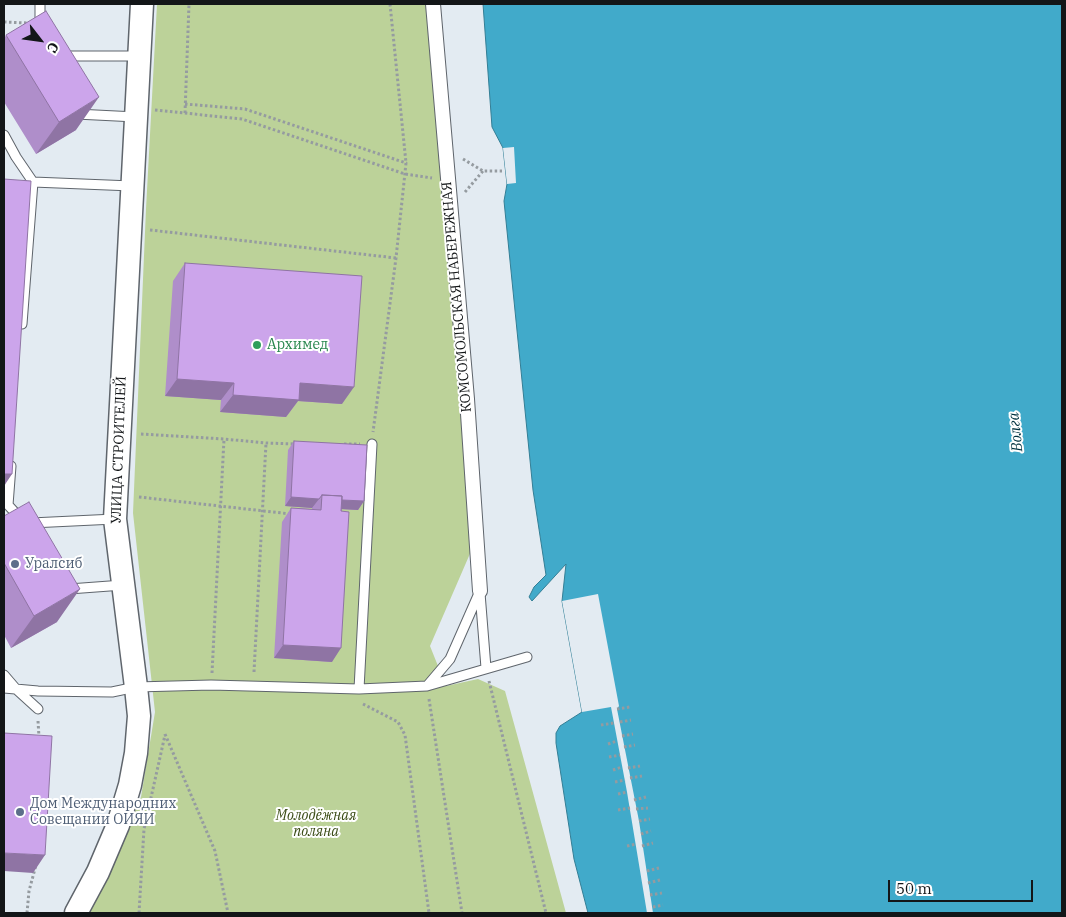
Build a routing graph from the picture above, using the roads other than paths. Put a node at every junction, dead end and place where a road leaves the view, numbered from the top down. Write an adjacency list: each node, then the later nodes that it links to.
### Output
1 (40, 4): 4 (lane)
2 (142, 4): 6 (street, УЛИЦА СТРОИТЕЛЕЙ)
3 (433, 4): 18 (street, КОМСОМОЛЬСКАЯ НАБЕРЕЖНАЯ)
4 (41, 27)
5 (50, 48): 6 (lane)
6 (139, 56): 8 (street, УЛИЦА СТРОИТЕЛЕЙ)
7 (69, 106): 8 (lane)
8 (145, 113): 11 (street, УЛИЦА СТРОИТЕЛЕЙ)
9 (4, 135): 10 (lane)
10 (33, 182): 11 (lane); 12 (lane)
11 (132, 186): 15 (street, УЛИЦА СТРОИТЕЛЕЙ)
12 (21, 329)
13 (372, 444): 26 (lane)
14 (11, 456): 15 (lane)
15 (115, 519): 16 (street, УЛИЦА СТРОИТЕЛЕЙ)
16 (124, 585): 17 (lane); 23 (street, УЛИЦА СТРОИТЕЛЕЙ)
17 (56, 587)
18 (480, 591): 20 (lane); 22 (lane)
19 (527, 657): 20 (lane)
20 (486, 668): 22 (lane)
21 (4, 674): 25 (lane)
22 (427, 686): 26 (lane)
23 (136, 687): 25 (lane); 26 (lane); 28 (street, УЛИЦА СТРОИТЕЛЕЙ)
24 (4, 688): 25 (lane)
25 (16, 689): 27 (lane)
26 (359, 690)
27 (38, 709)
28 (76, 913)

